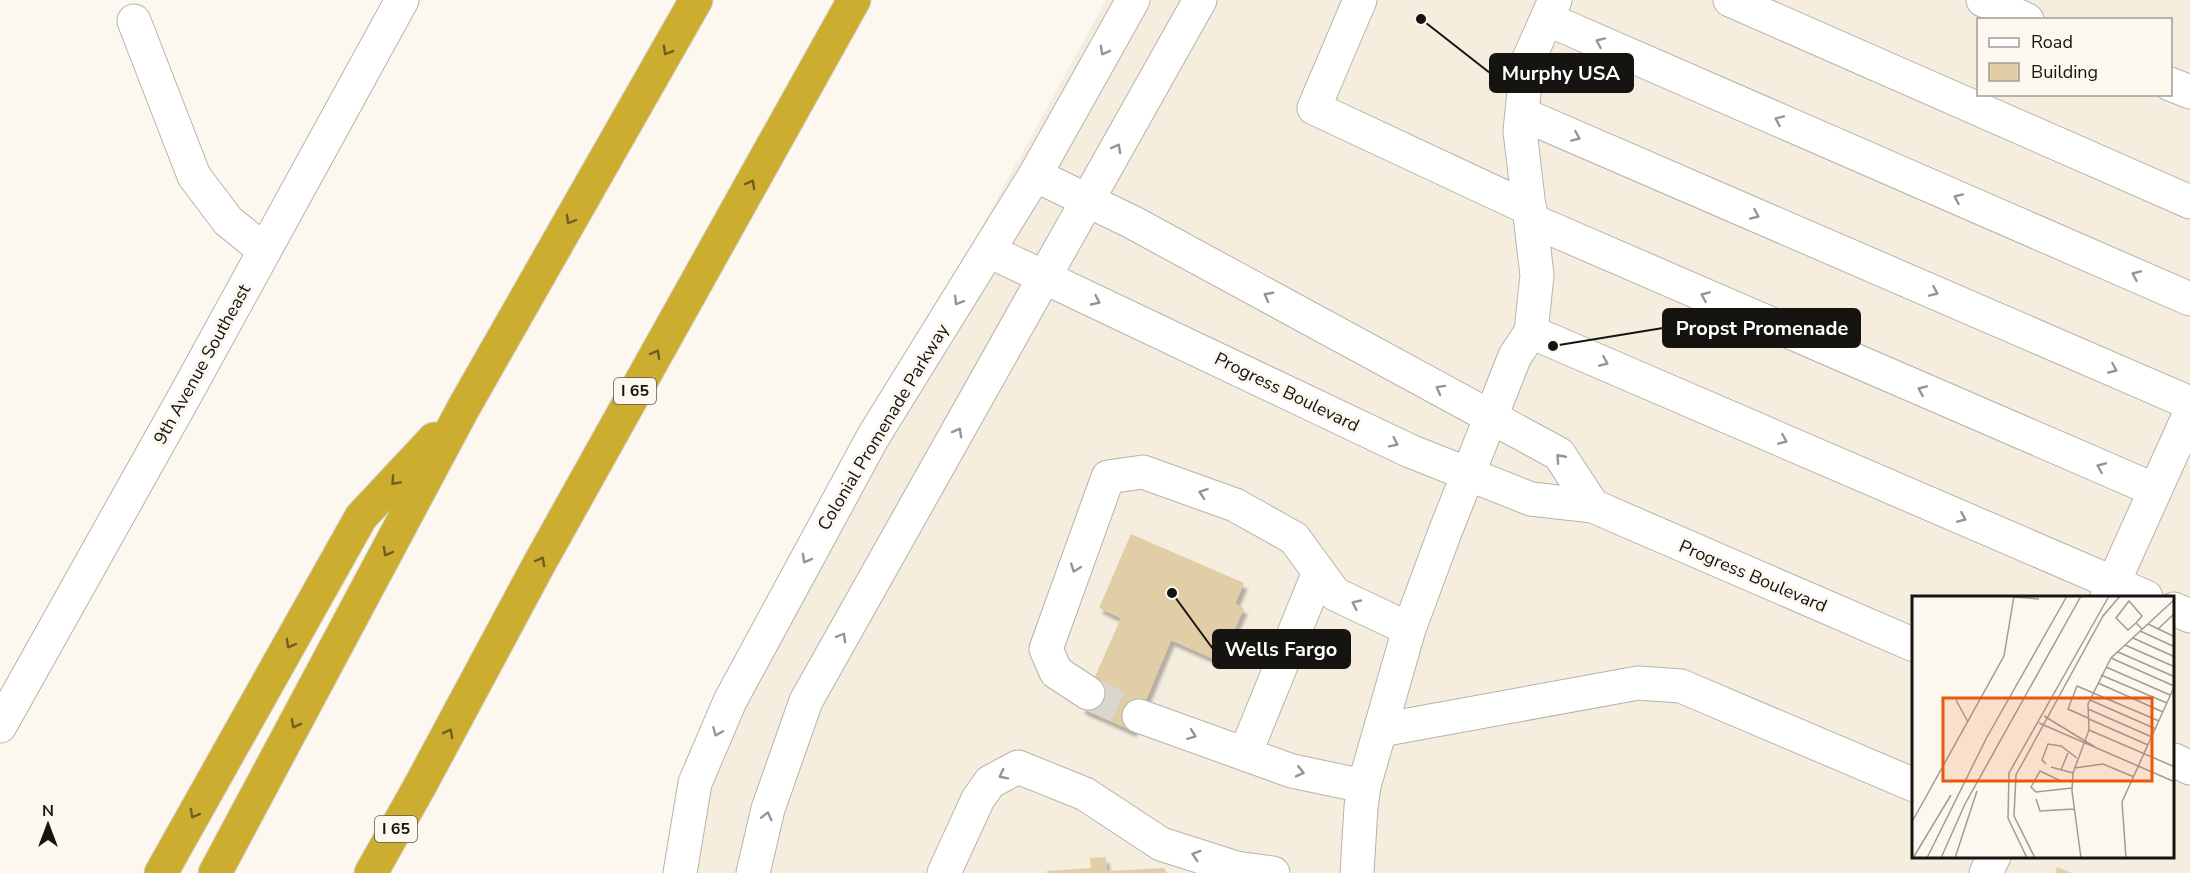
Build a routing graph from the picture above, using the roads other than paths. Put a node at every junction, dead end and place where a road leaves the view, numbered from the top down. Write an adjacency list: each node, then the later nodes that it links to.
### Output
1 (402, 0): 19 (street, 9th Avenue Southeast)
2 (696, 0): 25 (highway, one-way to 25)
3 (854, 0): 46 (highway, I 65, one-way to 3)
4 (1133, 0): 15 (street, Colonial Promenade Parkway, one-way to 15)
5 (1200, 0): 16 (street, one-way to 5)
6 (1360, 0): 18 (street)
7 (1730, 0): 17 (street)
8 (1983, 0): 10 (street)
9 (1551, 9): 14 (street); 22 (street, one-way to 9)
10 (2022, 18)
11 (134, 21): 19 (street)
12 (2172, 85): 13 (street)
13 (2190, 92)
14 (1522, 114): 18 (street); 24 (street, one-way to 24)
15 (1035, 175): 16 (street); 20 (street, Colonial Promenade Parkway)
16 (1089, 200): 21 (street); 27 (street, one-way to 16)
17 (2190, 202)
18 (1531, 215): 23 (street); 29 (street, one-way to 18)
19 (264, 250): 40 (street, 9th Avenue Southeast)
20 (989, 251): 21 (street, Progress Boulevard); 54 (street, Colonial Promenade Parkway, one-way to 54)
21 (1043, 277): 28 (street, Progress Boulevard, one-way to 28); 55 (street, one-way to 21)
22 (2190, 299)
23 (1531, 332): 27 (street); 32 (street, one-way to 32)
24 (2190, 403)
25 (464, 407): 50 (highway, one-way to 50); 51 (highway, one-way to 51)
26 (2190, 413): 29 (street)
27 (1491, 417): 28 (street); 30 (street, one-way to 27)
28 (1468, 475): 30 (street, Progress Boulevard); 36 (street)
29 (2155, 490): 32 (street)
30 (1593, 506): 37 (street, Progress Boulevard)
31 (1319, 572): 36 (street, one-way to 31); 38 (street, one-way to 38); 42 (street)
32 (2110, 590): 33 (street)
33 (2141, 596)
34 (2175, 609): 35 (street)
35 (2190, 616)
36 (1409, 629): 41 (street)
37 (1912, 644)
38 (1088, 693)
39 (1139, 716): 42 (street, one-way to 42)
40 (0, 726)
41 (1381, 730): 45 (street); 47 (street)
42 (1245, 754): 47 (street, one-way to 47)
43 (2175, 760): 44 (street)
44 (2190, 768)
45 (1912, 783)
46 (421, 784): 52 (highway, I 65); 53 (highway)
47 (1364, 786): 49 (street)
48 (1993, 858): 58 (street)
49 (1349, 872)
50 (161, 873)
51 (215, 873)
52 (371, 873)
53 (390, 873)
54 (680, 873)
55 (753, 873)
56 (944, 873): 57 (street, one-way to 56)
57 (1273, 873)
58 (1986, 873)

